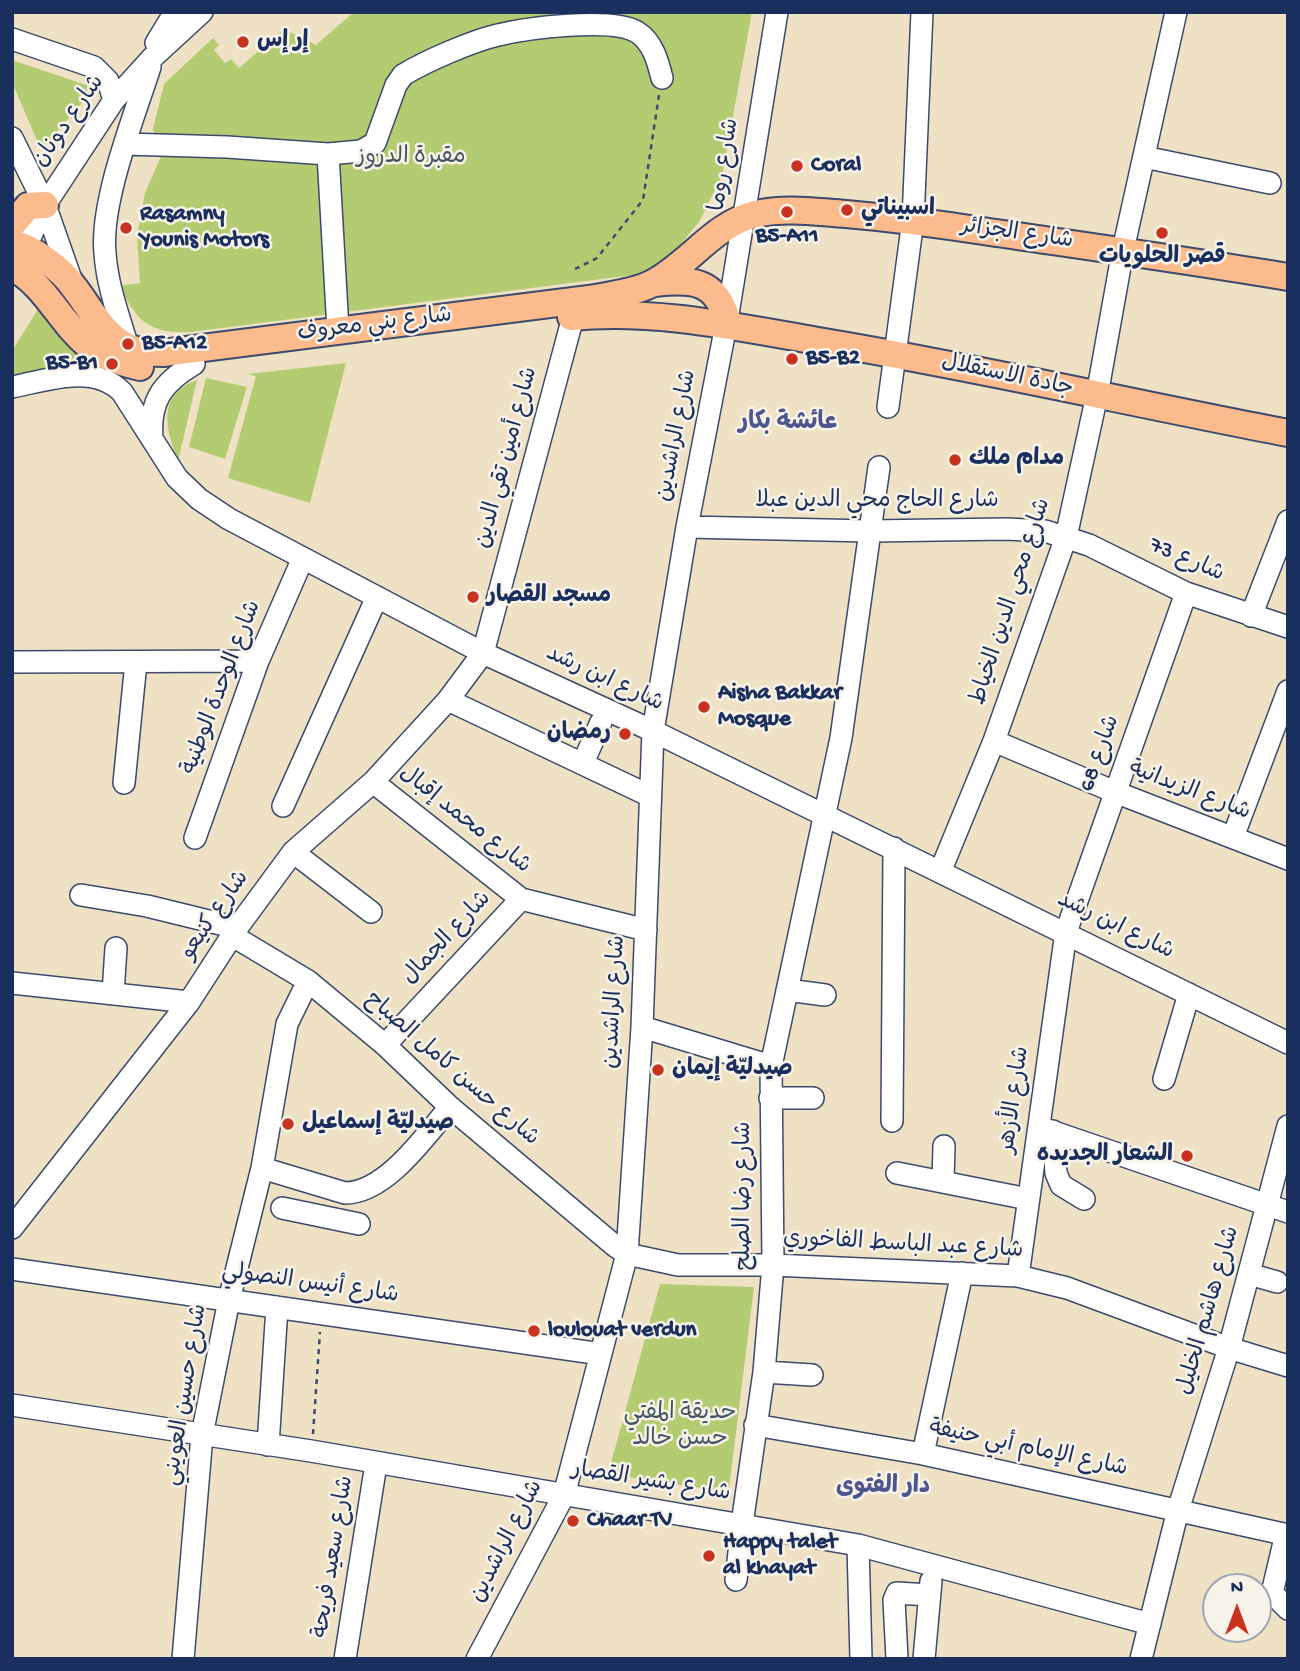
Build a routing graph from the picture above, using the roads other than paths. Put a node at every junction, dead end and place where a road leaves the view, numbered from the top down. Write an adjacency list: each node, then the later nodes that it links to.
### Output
1 (175, 12): 8 (street, شارع دونان)
2 (202, 12): 7 (street, شارع دونان)
3 (777, 12): 17 (street, شارع روما)
4 (922, 12): 18 (street)
5 (1176, 12): 14 (street, شارع محي الدين الخياط)
6 (12, 39): 10 (street)
7 (152, 58): 8 (street, شارع دونان); 12 (street)
8 (137, 75): 10 (street, شارع دونان)
9 (662, 78): 13 (street)
10 (114, 100): 16 (street, شارع دونان)
11 (12, 138): 16 (street)
12 (125, 144): 13 (street); 27 (street)
13 (328, 154): 26 (street)
14 (1143, 158): 15 (street); 19 (street, شارع محي الدين الخياط)
15 (1270, 183)
16 (45, 205): 20 (main road); 22 (street)
17 (744, 218): 18 (main road, شارع الجزائر); 23 (main road, شارع بني معروف); 25 (street, شارع روما)
18 (913, 220): 19 (main road, شارع الجزائر); 28 (street)
19 (1123, 250): 21 (main road, شارع الجزائر); 31 (street, شارع محي الدين الخياط)
20 (15, 255): 22 (main road); 29 (main road, شارع بني معروف)
21 (1288, 277)
22 (73, 284): 27 (main road)
23 (651, 284): 25 (main road); 26 (main road, شارع بني معروف)
24 (573, 317): 25 (main road, شارع بني معروف); 26 (main road, شارع بني معروف); 45 (street, شارع أمين تقي الدين)
25 (727, 323): 28 (main road, جادة الاستقلال); 37 (street, شارع الراشدين)
26 (324, 337): 27 (main road, شارع بني معروف); 29 (main road, شارع بني معروف)
27 (128, 347)
28 (895, 354): 31 (main road, جادة الاستقلال); 32 (street)
29 (194, 364): 34 (street)
30 (12, 387): 34 (street, شارع ابن رشد)
31 (1097, 395): 33 (main road, جادة الاستقلال); 39 (street, شارع محي الدين الخياط)
32 (888, 407)
33 (1288, 433)
34 (152, 439): 40 (street, شارع ابن رشد)
35 (879, 467): 38 (street, شارع رضا الصلح)
36 (1288, 521): 43 (street)
37 (687, 527): 38 (street, شارع الحاج محي الدين عبلا); 52 (street, شارع الراشدين)
38 (870, 531): 39 (street, شارع الحاج محي الدين عبلا); 60 (street, شارع رضا الصلح)
39 (1066, 537): 41 (street, شارع 73); 53 (street, شارع محي الدين الخياط)
40 (303, 558): 42 (street, شارع ابن رشد); 46 (street, شارع الوحدة الوطنية)
41 (1186, 593): 43 (street, شارع 73); 57 (street, شارع 68)
42 (377, 597): 45 (street, شارع ابن رشد); 59 (street)
43 (1251, 615): 44 (street, شارع 73)
44 (1288, 627)
45 (483, 653): 50 (street, شارع كنيعو); 52 (street, شارع ابن رشد)
46 (258, 660): 48 (street); 62 (street, شارع الوحدة الوطنية)
47 (12, 662): 48 (street)
48 (136, 662): 56 (street)
49 (1288, 691): 61 (street)
50 (448, 701): 54 (street); 55 (street, شارع كنيعو)
51 (601, 722): 54 (street)
52 (653, 731): 58 (street, شارع الراشدين); 60 (street, شارع ابن رشد)
53 (994, 741): 57 (street, شارع الزيدانية); 66 (street, شارع محي الدين الخياط)
54 (583, 763): 58 (street)
55 (373, 782): 64 (street, شارع كنيعو); 68 (street, شارع محمد إقبال)
56 (124, 783)
57 (1115, 792): 61 (street, شارع الزيدانية); 72 (street, شارع 68)
58 (650, 796): 70 (street, شارع الراشدين)
59 (283, 806)
60 (824, 815): 63 (street, شارع ابن رشد); 76 (street, شارع رضا الصلح)
61 (1233, 837): 65 (street, شارع الزيدانية)
62 (195, 838)
63 (894, 848): 66 (street, شارع ابن رشد); 89 (street)
64 (293, 852): 69 (street); 71 (street, شارع كنيعو)
65 (1288, 859)
66 (940, 872): 72 (street, شارع ابن رشد)
67 (81, 895): 71 (street, شارع حسن كامل الصباح)
68 (521, 899): 70 (street, شارع محمد إقبال); 83 (street, شارع الجمال)
69 (372, 912)
70 (646, 930): 81 (street, شارع الراشدين)
71 (235, 932): 74 (street, شارع حسن كامل الصباح); 80 (street, شارع كنيعو)
72 (1066, 932): 78 (street, شارع ابن رشد); 91 (street, شارع الأزهر)
73 (116, 948): 77 (street)
74 (308, 981): 83 (street, شارع حسن كامل الصباح); 93 (street, شارع حسين العويني)
75 (12, 983): 77 (street)
76 (786, 990): 79 (street); 84 (street, شارع رضا الصلح)
77 (113, 994): 80 (street)
78 (1189, 994): 82 (street, شارع ابن رشد); 85 (street)
79 (825, 995)
80 (189, 1002): 102 (street, شارع كنيعو)
81 (642, 1027): 84 (street); 103 (street, شارع الراشدين)
82 (1288, 1043)
83 (385, 1045): 88 (street, شارع حسن كامل الصباح)
84 (771, 1066): 86 (street, شارع رضا الصلح)
85 (1164, 1079)
86 (770, 1098): 87 (street); 104 (street, شارع رضا الصلح)
87 (813, 1098)
88 (450, 1107): 96 (street); 103 (street, شارع حسن كامل الصباح)
89 (892, 1121)
90 (1288, 1126): 99 (street, شارع هاشم الخليل)
91 (1046, 1129): 97 (street, شارع الأزهر); 98 (street); 99 (street)
92 (944, 1146): 95 (street)
93 (262, 1168): 96 (street); 110 (street, شارع حسين العويني)
94 (897, 1173): 95 (street)
95 (943, 1181): 97 (street)
96 (345, 1193): 100 (street)
97 (1028, 1199): 108 (street, شارع الأزهر)
98 (1084, 1199)
99 (1266, 1205): 101 (street); 107 (street, شارع هاشم الخليل)
100 (282, 1208)
101 (1288, 1212)
102 (12, 1228)
103 (628, 1254): 104 (street, شارع عبد الباسط الفاخوري); 113 (street, شارع الراشدين)
104 (773, 1265): 106 (street, شارع عبد الباسط الفاخوري); 115 (street, شارع رضا الصلح)
105 (12, 1269): 110 (street, شارع أنيس النصولي)
106 (962, 1273): 108 (street, شارع عبد الباسط الفاخوري); 121 (street)
107 (1249, 1274): 109 (street); 112 (street, شارع هاشم الخليل)
108 (1017, 1276): 112 (street, شارع عبد الباسط الفاخوري)
109 (1277, 1282)
110 (229, 1300): 111 (street, شارع أنيس النصولي); 119 (street, شارع حسين العويني)
111 (277, 1307): 113 (street, شارع أنيس النصولي); 120 (street)
112 (1229, 1348): 114 (street, شارع عبد الباسط الفاخوري); 124 (street, شارع هاشم الخليل)
113 (601, 1354): 123 (street, شارع الراشدين)
114 (1288, 1366)
115 (764, 1372): 116 (street); 118 (street, شارع رضا الصلح)
116 (813, 1375)
117 (12, 1405): 119 (street, شارع بشير القصار)
118 (755, 1425): 121 (street, شارع الإمام أبي حنيفة); 125 (street, شارع رضا الصلح)
119 (202, 1436): 120 (street, شارع بشير القصار); 135 (street, شارع حسين العويني)
120 (268, 1445): 122 (street, شارع بشير القصار)
121 (923, 1454): 124 (street, شارع الإمام أبي حنيفة)
122 (376, 1464): 123 (street, شارع بشير القصار); 136 (street, شارع سعيد فريحة)
123 (564, 1495): 125 (street, شارع بشير القصار); 137 (street, شارع الراشدين)
124 (1178, 1510): 126 (street, شارع الإمام أبي حنيفة); 134 (street, شارع هاشم الخليل)
125 (742, 1524): 127 (street, شارع بشير القصار); 130 (street, شارع رضا الصلح)
126 (1287, 1534): 129 (street)
127 (858, 1545): 128 (street, شارع بشير القصار); 138 (street)
128 (932, 1565): 131 (street); 134 (street, شارع بشير القصار)
129 (1272, 1577)
130 (736, 1580)
131 (929, 1595): 139 (street); 140 (street)
132 (1272, 1601): 133 (street)
133 (1288, 1609)
134 (1150, 1624): 141 (street, شارع هاشم الخليل)
135 (183, 1659)
136 (345, 1659)
137 (477, 1659)
138 (861, 1659)
139 (897, 1659)
140 (924, 1659)
141 (1141, 1659)

